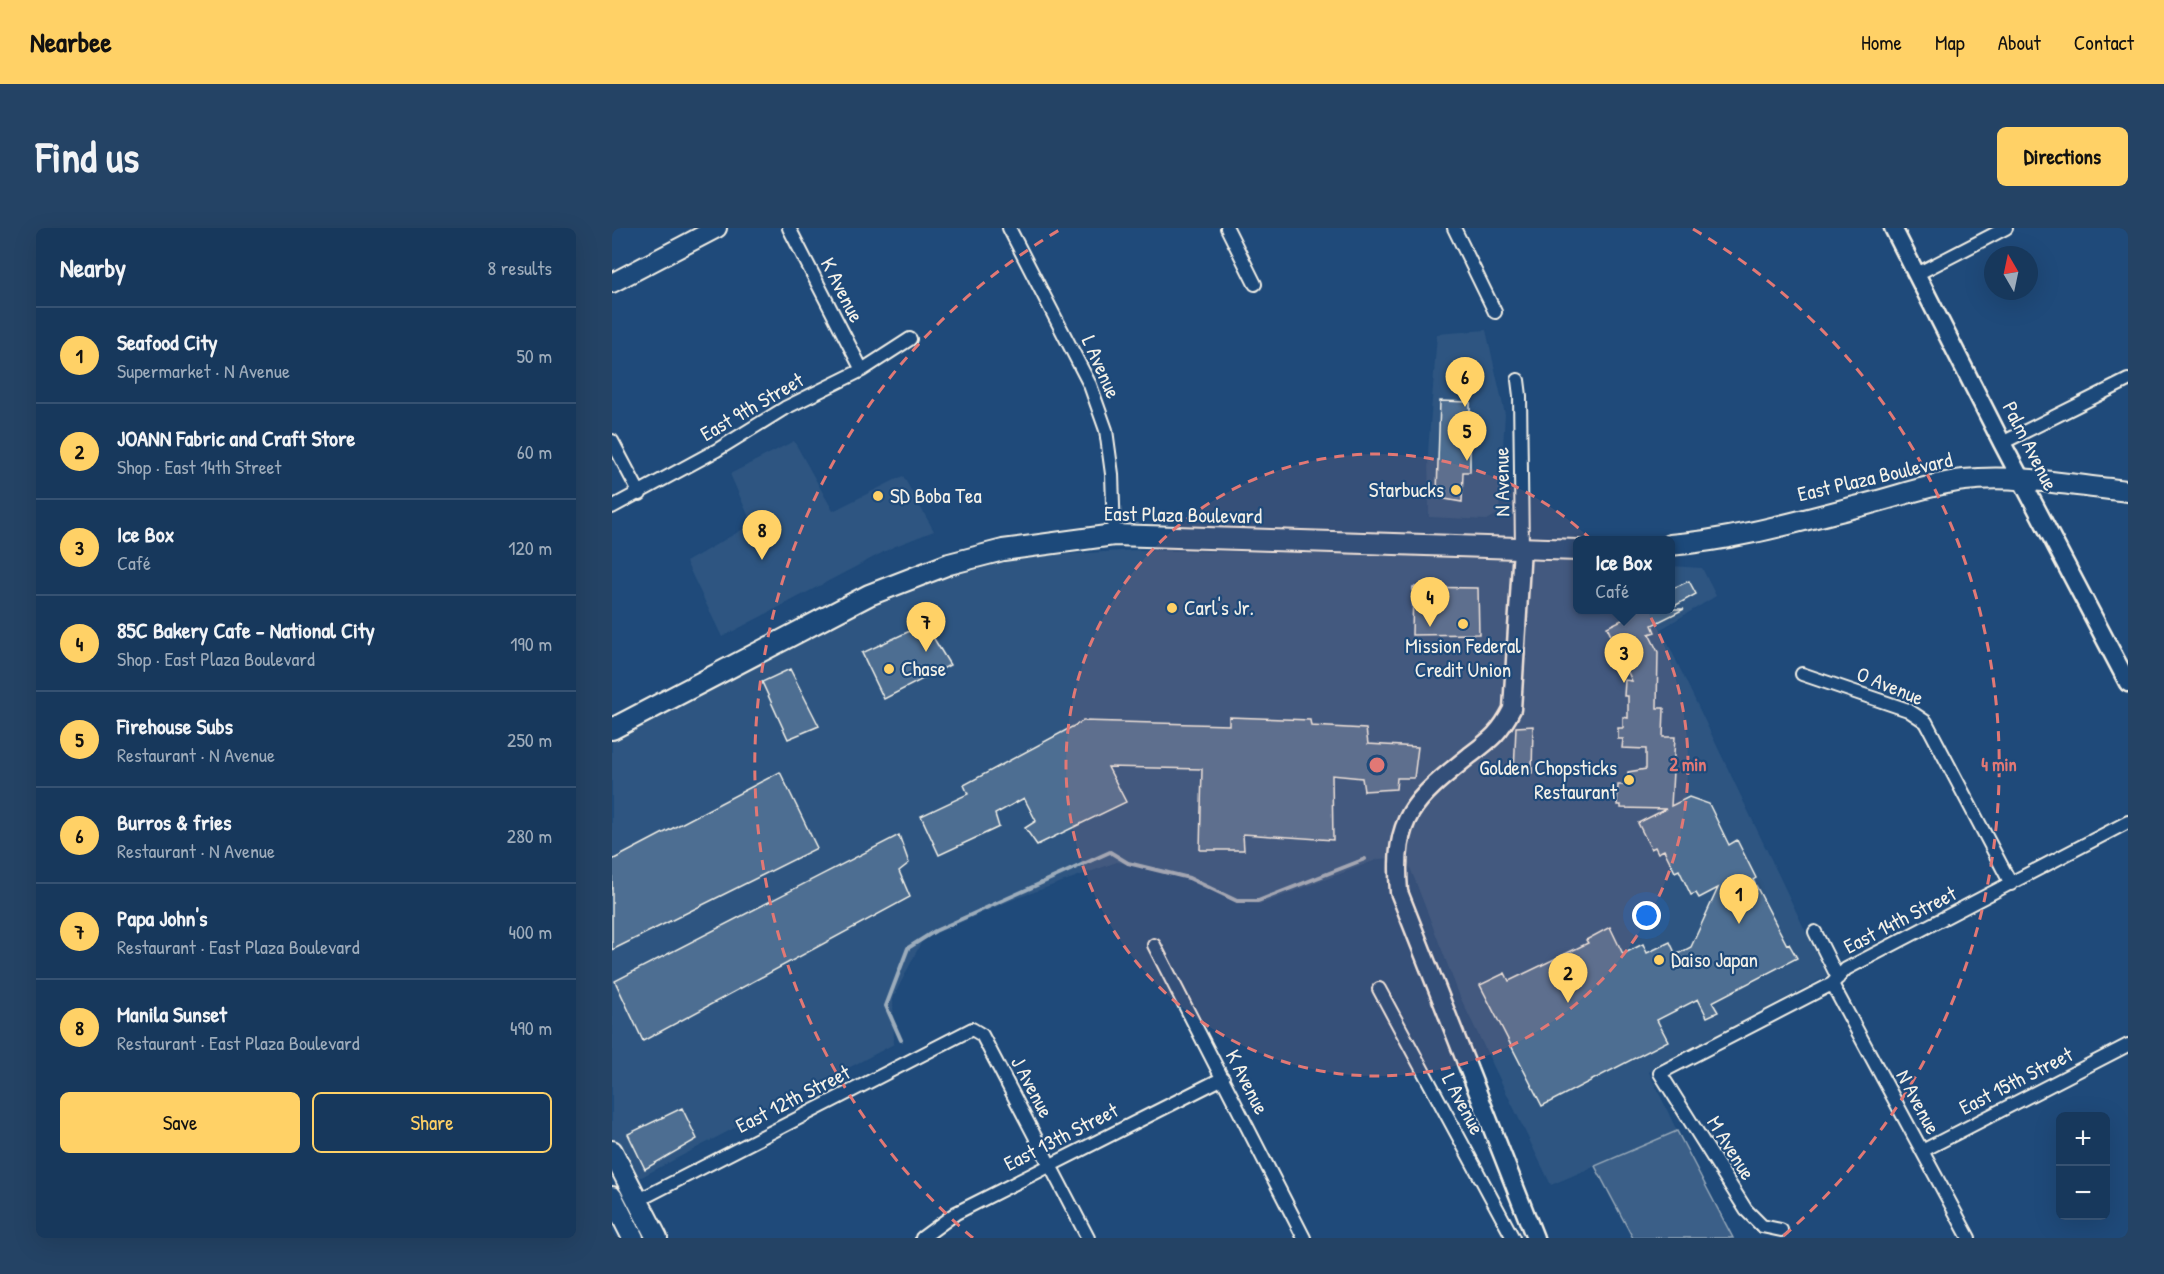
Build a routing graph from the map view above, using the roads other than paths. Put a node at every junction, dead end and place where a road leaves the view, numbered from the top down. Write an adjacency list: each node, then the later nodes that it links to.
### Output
1 (717, 228): 9 (main road)
2 (789, 228): 13 (street, K Avenue)
3 (1009, 228): 22 (street, L Avenue)
4 (1227, 228): 10 (street)
5 (1454, 228): 11 (street)
6 (1893, 228): 8 (street, Palm Avenue)
7 (2006, 228): 8 (street)
8 (1917, 274): 17 (street, Palm Avenue)
9 (612, 283)
10 (1255, 284)
11 (1495, 312)
12 (910, 339): 13 (street, East 9th Street)
13 (862, 370): 20 (street, East 9th Street)
14 (1518, 380): 24 (street, N Avenue)
15 (2128, 380): 17 (street)
16 (612, 441): 20 (street)
17 (2002, 443): 18 (street, Palm Avenue)
18 (2022, 480): 19 (main road, East Plaza Boulevard); 23 (main road, East Plaza Boulevard); 27 (street, Palm Avenue)
19 (2128, 491)
20 (640, 494): 21 (street, East 9th Street)
21 (612, 507)
22 (1114, 535): 24 (main road, East Plaza Boulevard); 28 (main road, East Plaza Boulevard)
23 (1675, 544)
24 (1522, 548): 25 (main road, East Plaza Boulevard); 51 (street)
25 (1573, 550)
26 (1802, 674): 30 (street, O Avenue)
27 (2128, 683)
28 (612, 729)
29 (2128, 822): 30 (street, East 14th Street)
30 (2011, 884): 33 (street, East 14th Street)
31 (1815, 932): 33 (street, N Avenue)
32 (1154, 945): 38 (street, K Avenue)
33 (1835, 981): 37 (street, East 14th Street); 40 (street, N Avenue)
34 (1379, 988): 50 (street, L Avenue)
35 (966, 1032): 41 (street, J Avenue); 43 (street, East 12th Street)
36 (2128, 1046): 40 (street, East 15th Street)
37 (1660, 1073): 44 (street, M Avenue)
38 (1223, 1078): 41 (street, East 13th Street); 49 (street, K Avenue)
39 (612, 1151): 43 (main road)
40 (1922, 1151): 52 (street, N Avenue)
41 (1051, 1164): 47 (street, East 13th Street); 48 (street, J Avenue)
42 (612, 1197): 45 (main road)
43 (637, 1201): 46 (main road)
44 (1781, 1230)
45 (633, 1238)
46 (657, 1238)
47 (922, 1238)
48 (1088, 1238)
49 (1304, 1238)
50 (1513, 1238)
51 (1535, 1238)
52 (1969, 1238)

